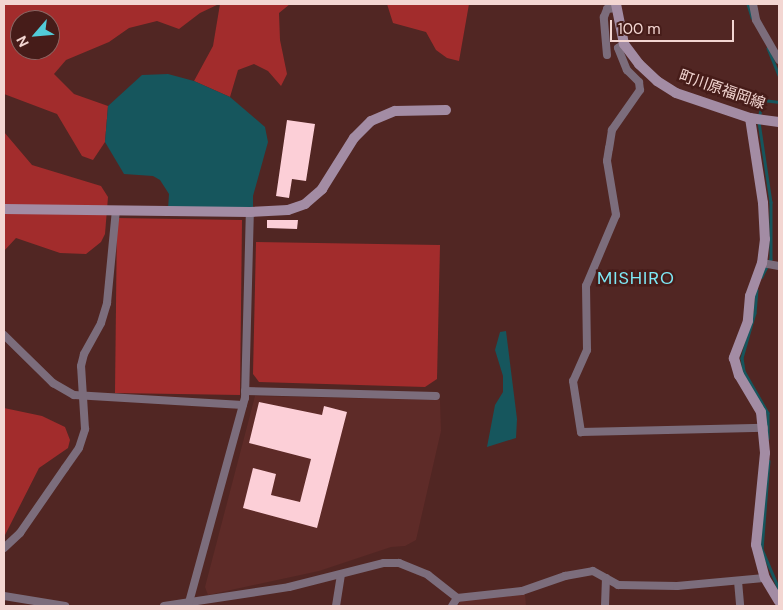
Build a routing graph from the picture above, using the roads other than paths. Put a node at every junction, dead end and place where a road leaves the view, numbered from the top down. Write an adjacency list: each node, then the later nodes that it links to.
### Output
1 (753, 4): 6 (street)
2 (616, 6): 3 (street); 4 (street, 町川原福岡線)
3 (605, 37): 4 (street); 5 (street)
4 (621, 46): 7 (street, 町川原福岡線); 8 (street)
5 (607, 55)
6 (779, 60)
7 (652, 76): 8 (street); 10 (street, 町川原福岡線)
8 (639, 86): 22 (street)
9 (446, 110): 14 (street)
10 (750, 118): 11 (street, 町川原福岡線); 15 (street)
11 (779, 122)
12 (4, 210): 13 (street)
13 (116, 210): 14 (street); 20 (street)
14 (250, 212): 18 (street)
15 (762, 263): 16 (street); 22 (street)
16 (779, 266)
17 (4, 335): 20 (street)
18 (245, 391): 19 (street); 21 (street)
19 (436, 396)
20 (85, 397): 21 (street); 23 (street)
21 (243, 405): 32 (street)
22 (764, 428): 26 (street)
23 (4, 548)
24 (342, 576): 29 (street); 32 (street); 35 (street)
25 (606, 578): 27 (street); 29 (street); 37 (street)
26 (765, 578): 27 (street); 30 (street)
27 (738, 582): 38 (street)
28 (4, 596): 31 (street)
29 (457, 598): 36 (street)
30 (779, 601)
31 (48, 604): 33 (street)
32 (189, 605): 34 (street)
33 (65, 606)
34 (164, 606)
35 (336, 606)
36 (452, 606)
37 (605, 606)
38 (740, 606)

